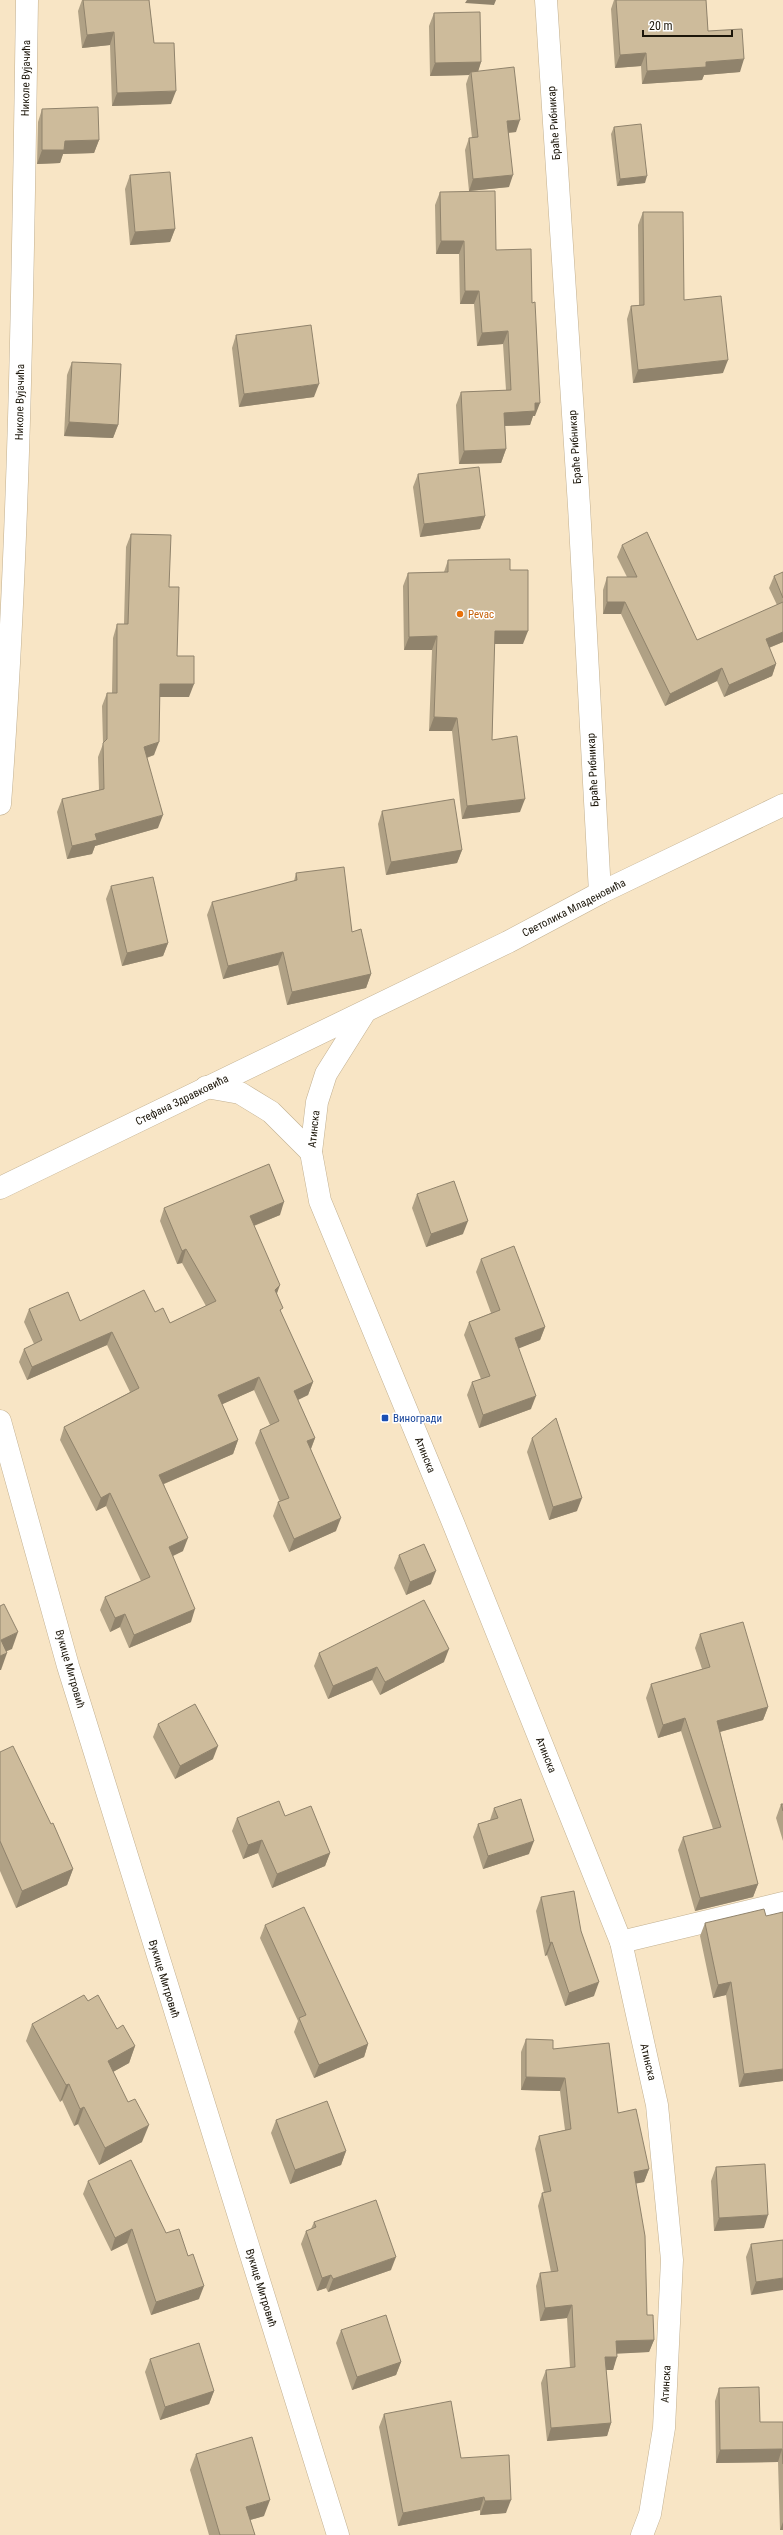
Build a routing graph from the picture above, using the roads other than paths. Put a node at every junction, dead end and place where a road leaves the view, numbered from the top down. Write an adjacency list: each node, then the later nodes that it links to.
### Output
1 (27, 0): 3 (street, Николе Вујачића)
2 (546, 0): 5 (street, Браће Рибникар)
3 (0, 804)
4 (783, 804): 5 (street, Светолика Младеновића)
5 (600, 894): 6 (street, Светолика Младеновића)
6 (365, 1012): 7 (street, Стефана Здравковића); 8 (street, Атинска)
7 (206, 1087): 8 (street); 9 (street, Стефана Здравковића)
8 (311, 1152): 12 (street, Атинска)
9 (0, 1188)
10 (0, 1421): 14 (street, Вукице Митровић)
11 (783, 1903): 12 (street)
12 (621, 1942): 13 (street, Атинска)
13 (651, 2525): 15 (street, Атинска)
14 (338, 2535)
15 (642, 2535)

